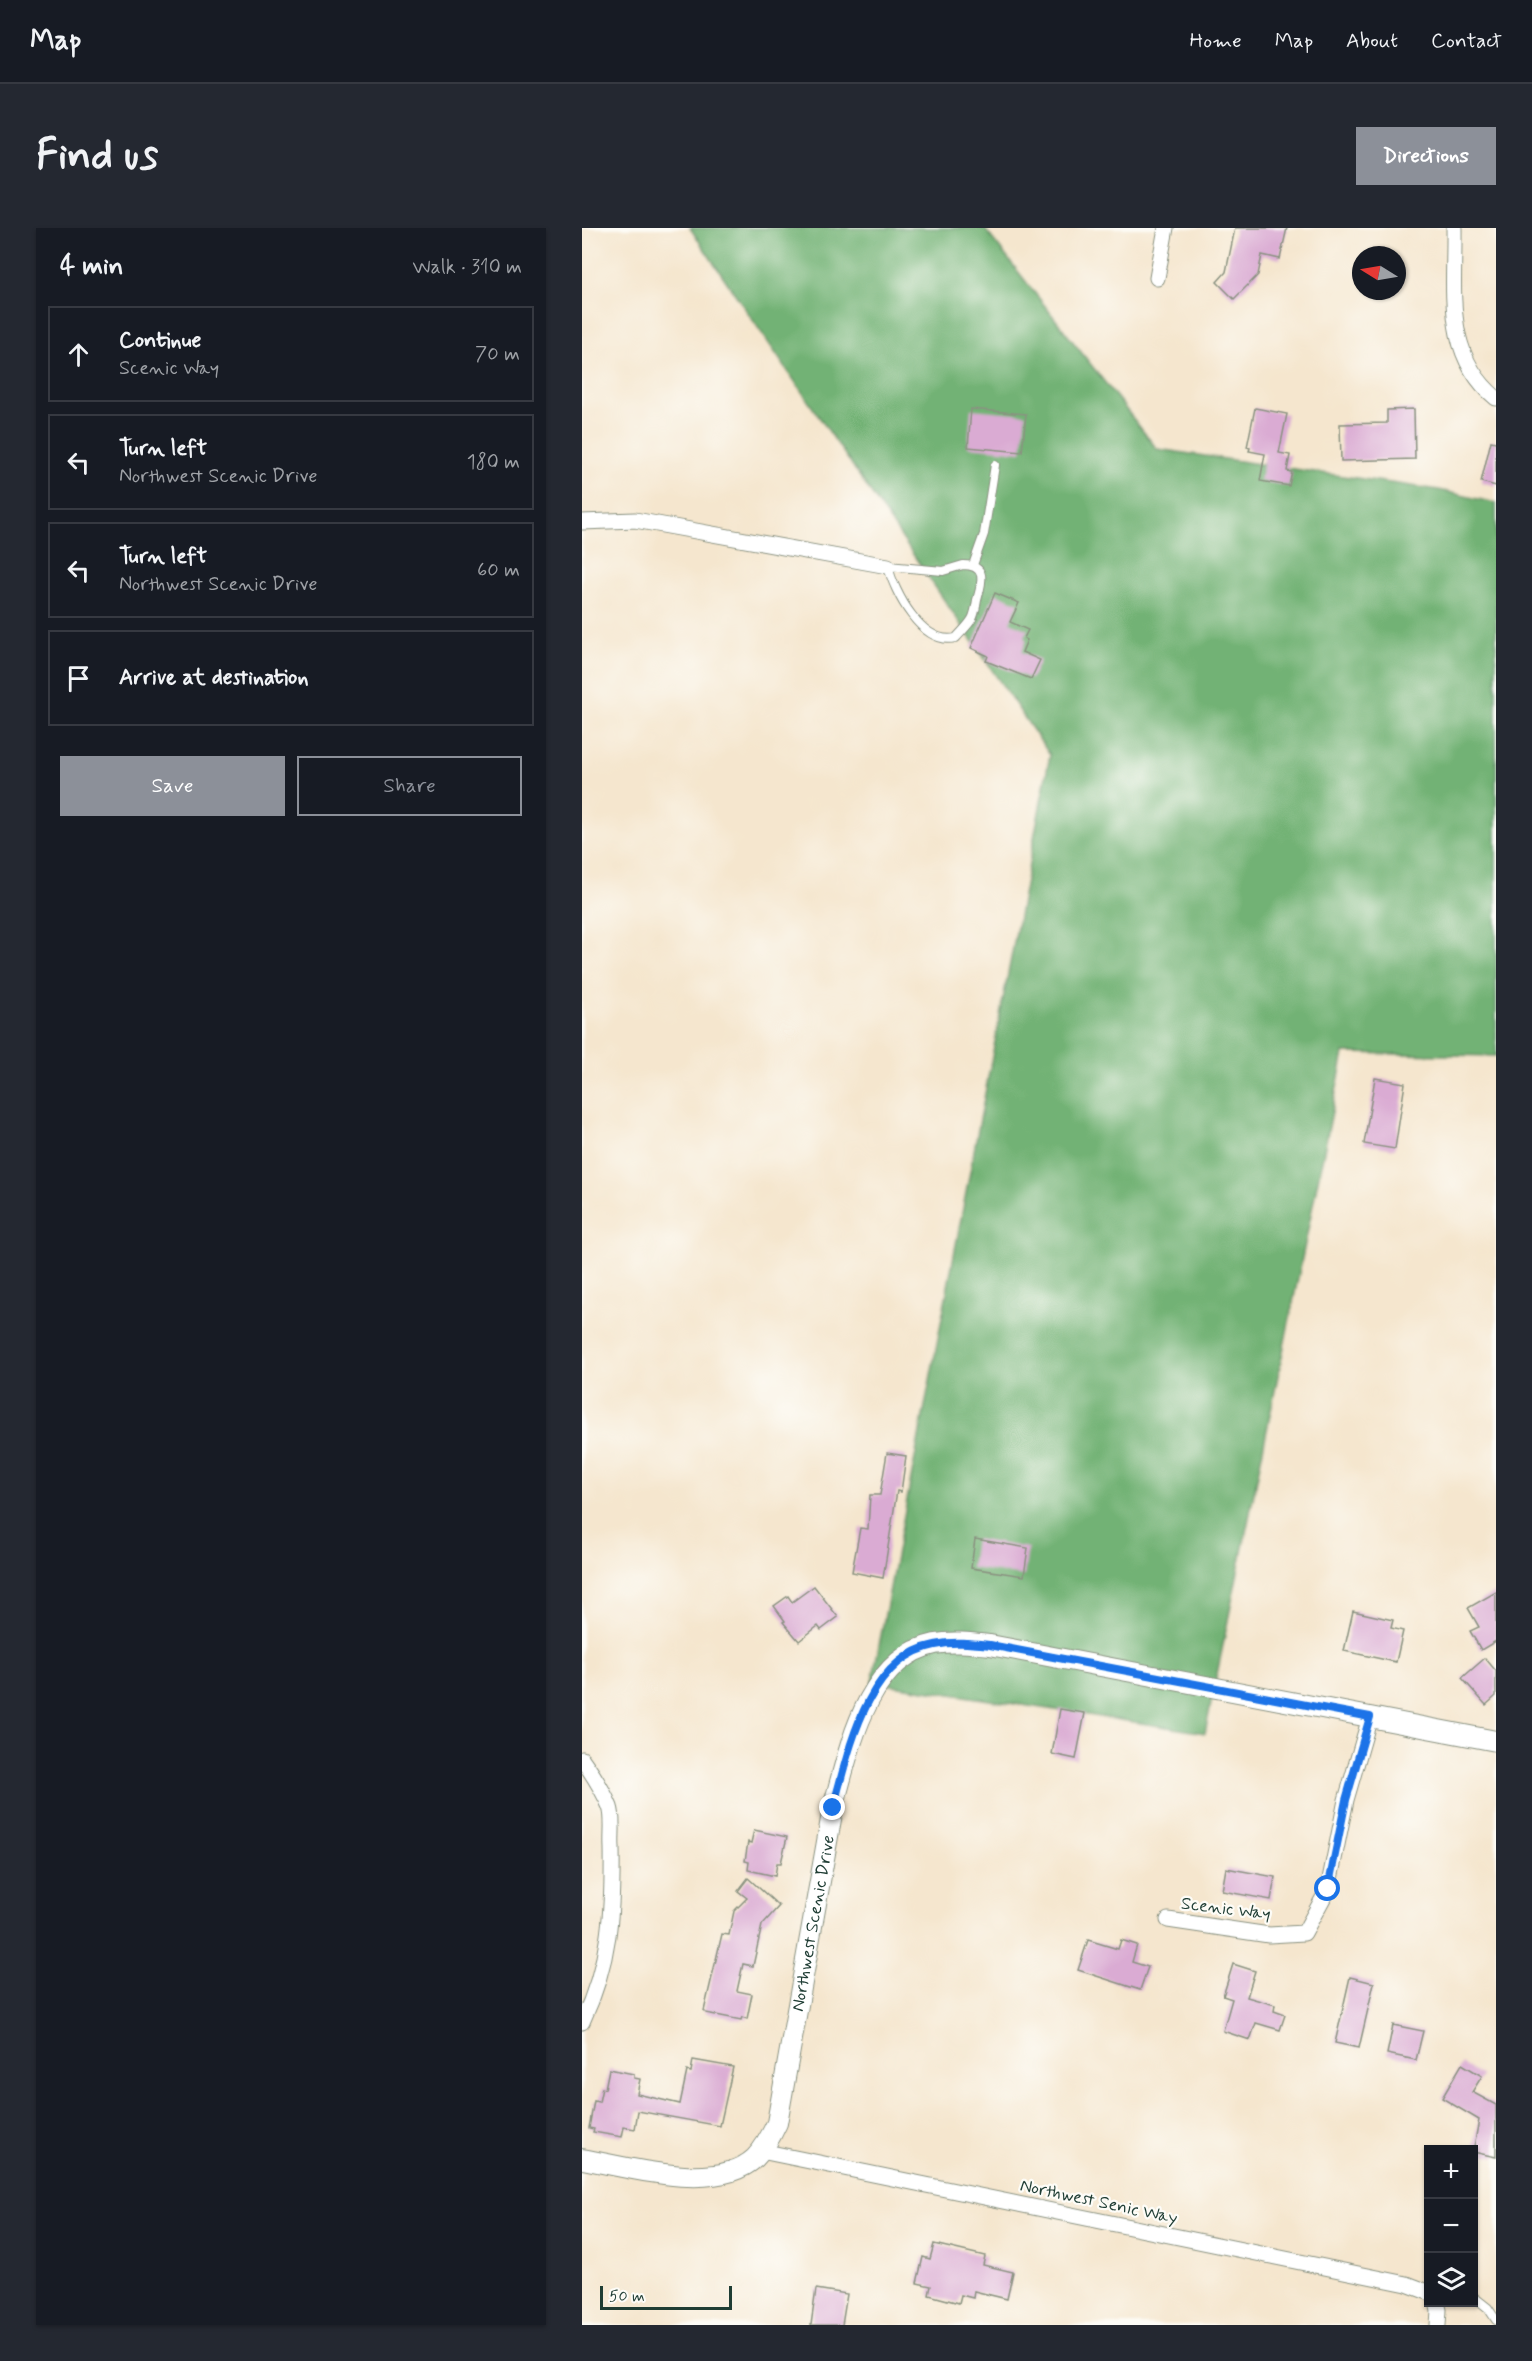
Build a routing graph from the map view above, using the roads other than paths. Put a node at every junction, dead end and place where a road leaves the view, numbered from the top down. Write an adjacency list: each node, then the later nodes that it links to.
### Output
1 (1166, 228): 3 (street)
2 (1454, 228): 4 (street)
3 (1157, 278)
4 (1496, 398)
5 (995, 465): 7 (lane)
6 (582, 522): 8 (street)
7 (973, 565): 8 (lane); 8 (lane)
8 (888, 566)
9 (1370, 1717): 10 (street, Northwest Scenic Drive); 12 (street, Scenic Way); 14 (street, Northwest Scenic Drive)
10 (1496, 1741)
11 (582, 1759): 13 (street)
12 (1168, 1920)
13 (582, 2022)
14 (761, 2151): 15 (street, Northwest Scenic Drive); 16 (street, Northwest Senic Way)
15 (582, 2159)
16 (1424, 2290)
17 (1478, 2301): 19 (lane)
18 (1437, 2307): 20 (street)
19 (1496, 2320)
20 (1438, 2325)

